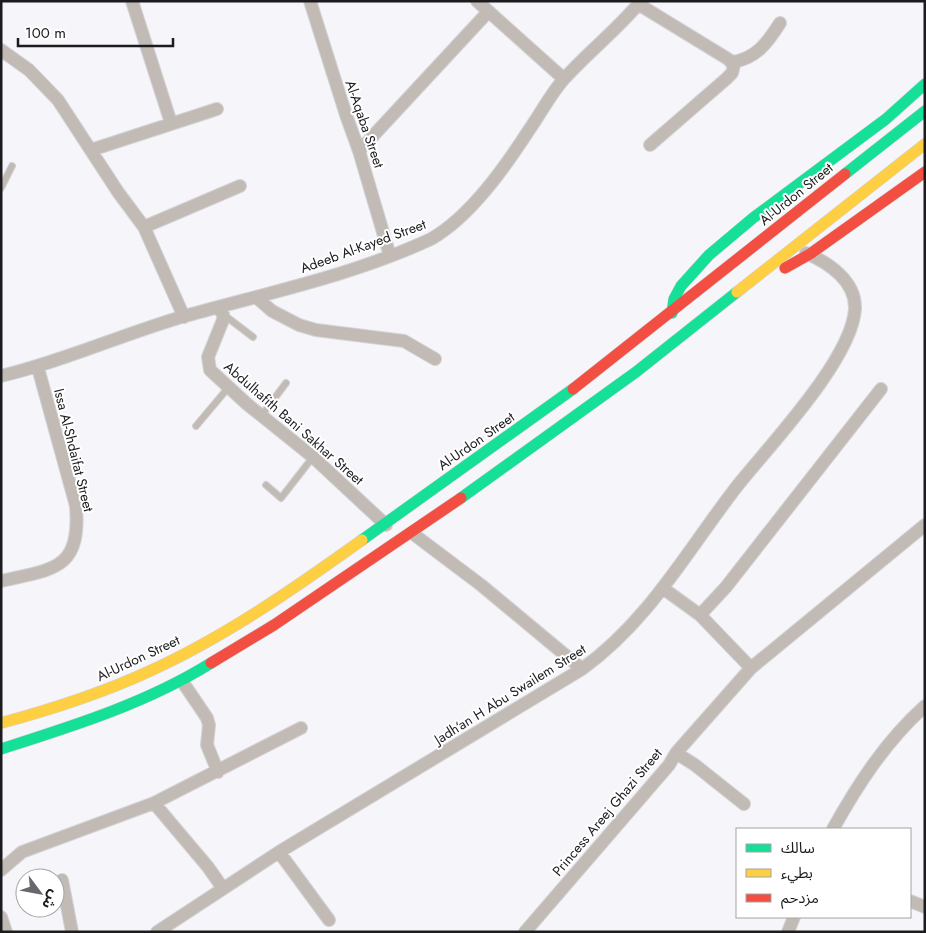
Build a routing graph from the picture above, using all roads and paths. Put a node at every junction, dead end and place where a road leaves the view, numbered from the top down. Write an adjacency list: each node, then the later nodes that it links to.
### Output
1 (132, 1): 13 (street)
2 (310, 1): 17 (street, Al-Aqaba Street)
3 (477, 1): 5 (street)
4 (640, 3): 8 (street); 9 (street, Adeeb Al-Kayed Street)
5 (488, 12): 9 (street); 17 (street)
6 (780, 23): 8 (street)
7 (1, 50): 16 (street)
8 (732, 62): 15 (street)
9 (564, 79): 25 (street, Adeeb Al-Kayed Street)
10 (925, 84): 28 (highway)
11 (217, 109): 13 (street)
12 (925, 111): 28 (highway, Al-Urdon Street)
13 (171, 123): 16 (street)
14 (925, 144): 23 (highway)
15 (650, 145)
16 (91, 150): 22 (street)
17 (359, 151): 25 (street, Al-Aqaba Street)
18 (12, 166): 21 (lane)
19 (925, 172): 24 (highway)
20 (240, 186): 22 (street)
21 (1, 188)
22 (144, 227): 30 (street)
23 (794, 247): 24 (street, Jadh‘an H Abu Swailem Street); 29 (highway)
24 (810, 254): 29 (highway); 46 (street, Jadh‘an H Abu Swailem Street)
25 (390, 256): 26 (street, Adeeb Al-Kayed Street)
26 (256, 297): 27 (street, Adeeb Al-Kayed Street); 32 (street)
27 (221, 311): 30 (street, Adeeb Al-Kayed Street); 31 (lane); 36 (street, Abdulhafith Bani Sakhar Street)
28 (672, 313): 42 (highway, Al-Urdon Street)
29 (709, 314): 44 (highway)
30 (184, 316): 33 (street, Adeeb Al-Kayed Street)
31 (252, 337)
32 (435, 360)
33 (38, 368): 34 (street, Adeeb Al-Kayed Street); 45 (street, Issa Al-Shdaifat Street)
34 (1, 376)
35 (286, 383): 38 (lane)
36 (228, 388): 38 (street, Abdulhafith Bani Sakhar Street); 39 (lane)
37 (880, 389): 47 (street)
38 (262, 415): 40 (street, Abdulhafith Bani Sakhar Street)
39 (196, 426)
40 (313, 457): 41 (lane); 42 (street, Abdulhafith Bani Sakhar Street)
41 (266, 485)
42 (386, 525): 52 (highway, Al-Urdon Street)
43 (925, 525): 48 (street)
44 (412, 533): 49 (street); 50 (highway)
45 (1, 581)
46 (664, 588): 47 (street); 49 (street, Jadh‘an H Abu Swailem Street)
47 (700, 615): 48 (street)
48 (752, 668): 55 (street)
49 (582, 669): 60 (street, Jadh‘an H Abu Swailem Street)
50 (182, 681): 54 (highway); 56 (street)
51 (925, 706): 59 (street)
52 (1, 723)
53 (301, 728): 56 (street)
54 (1, 749)
55 (676, 753): 58 (street, Princess Areej Ghazi Street); 72 (street, Princess Areej Ghazi Street)
56 (218, 772): 57 (street)
57 (154, 803): 61 (street); 62 (street)
58 (744, 804)
59 (834, 828)
60 (279, 852): 62 (street, Jadh‘an H Abu Swailem Street); 68 (street)
61 (1, 870)
62 (222, 887): 71 (street, Jadh‘an H Abu Swailem Street)
63 (65, 896): 70 (street)
64 (911, 901): 65 (street)
65 (925, 908)
66 (1, 917): 69 (street)
67 (794, 918): 73 (street)
68 (329, 920)
69 (6, 932)
70 (72, 932)
71 (157, 932)
72 (525, 932)
73 (788, 932)

